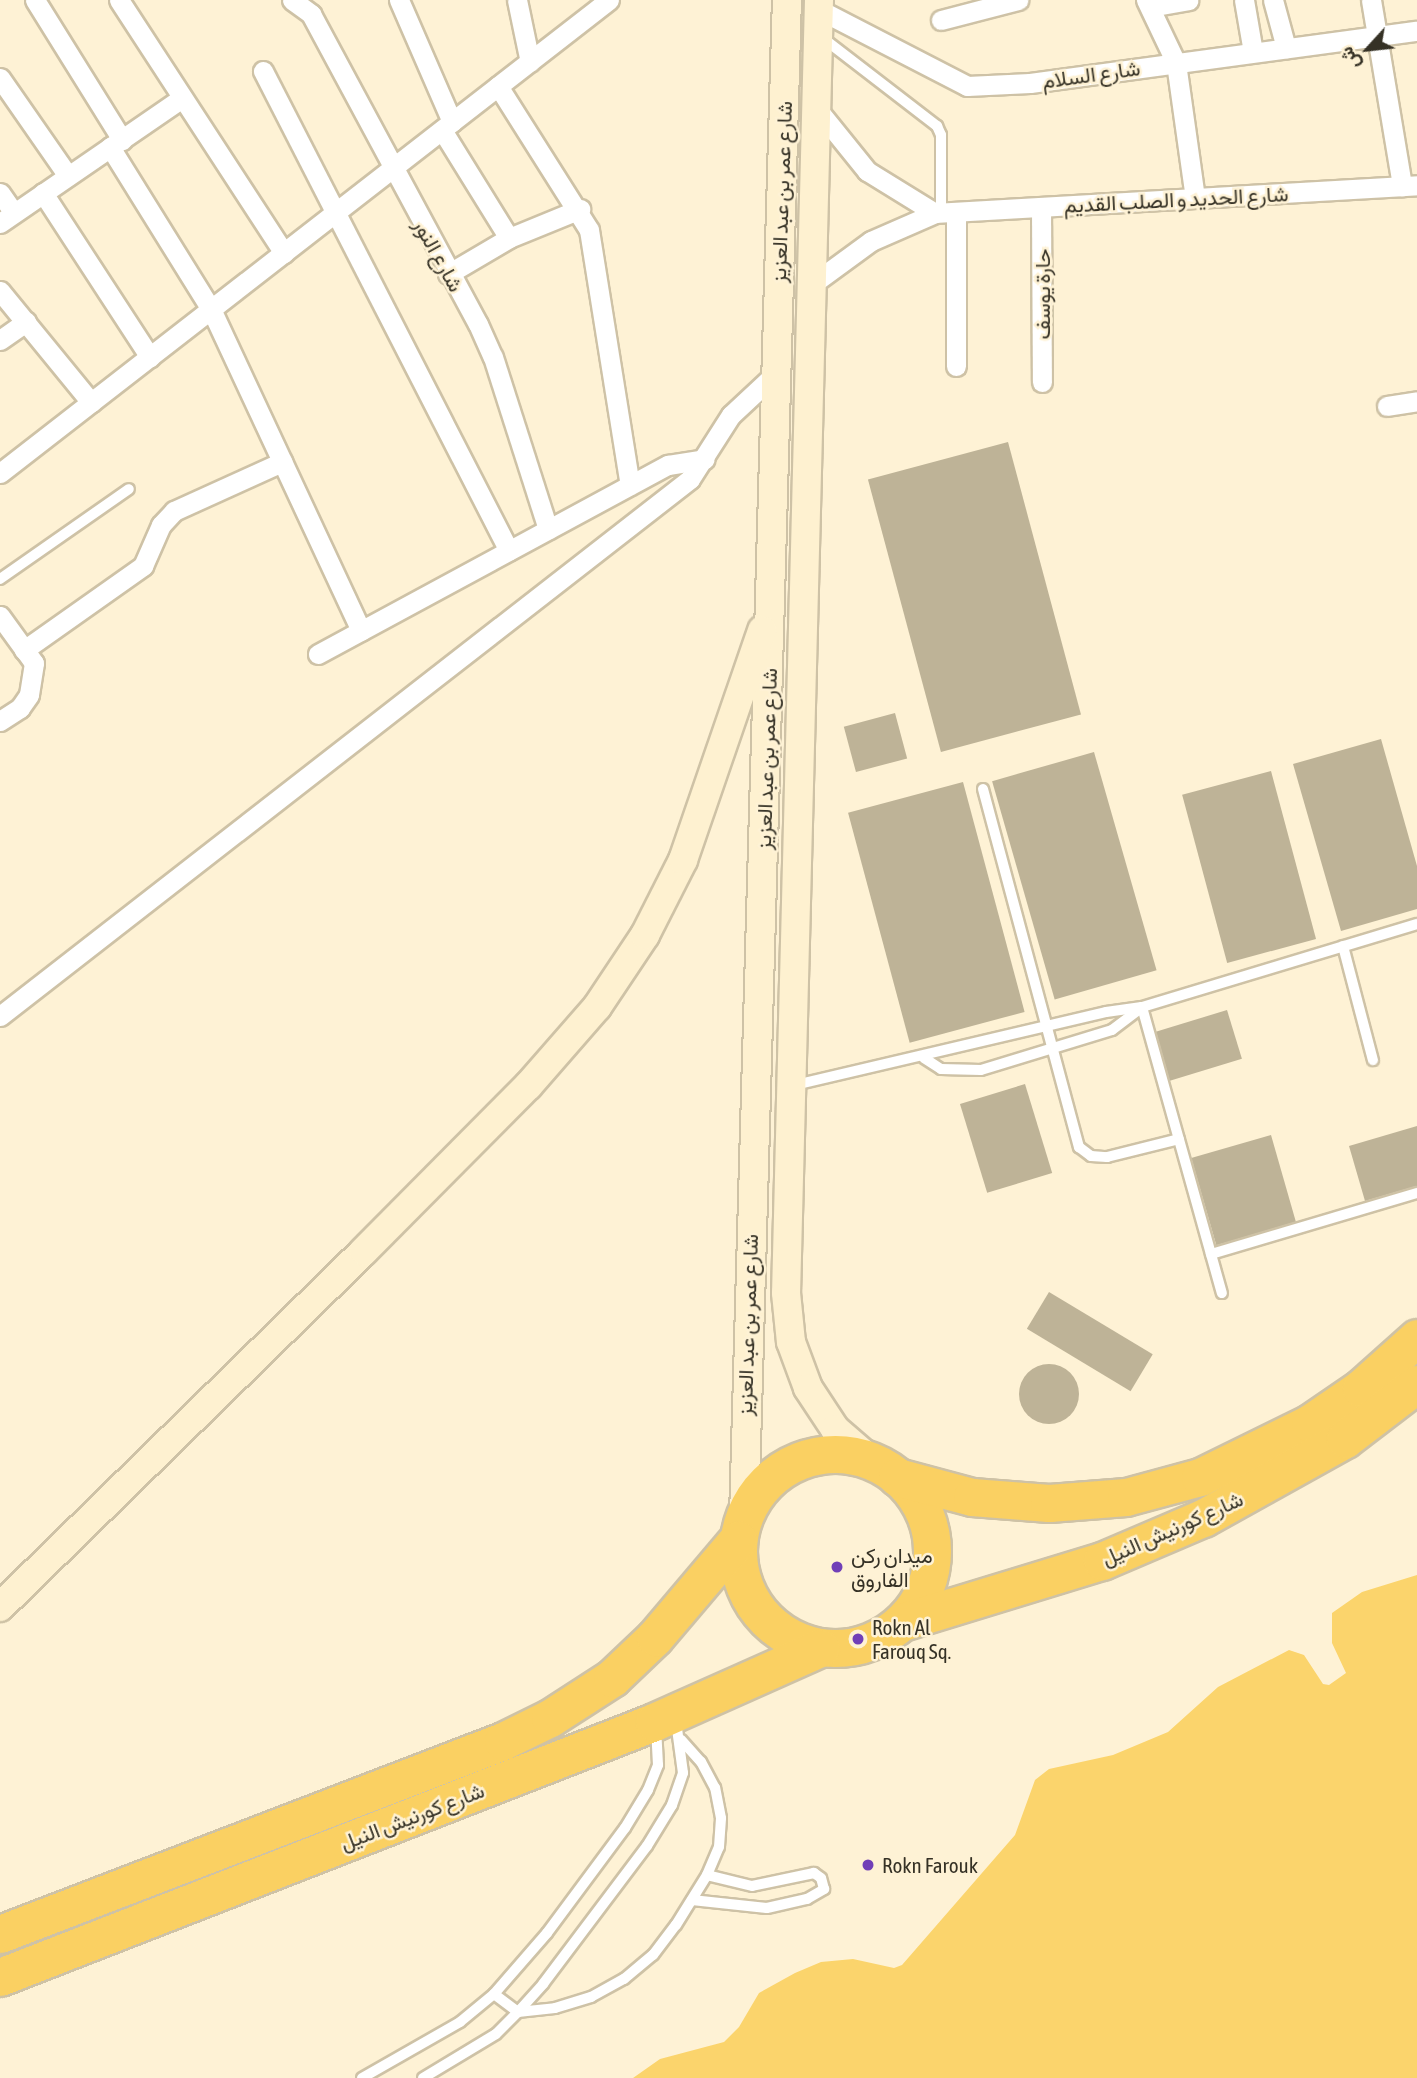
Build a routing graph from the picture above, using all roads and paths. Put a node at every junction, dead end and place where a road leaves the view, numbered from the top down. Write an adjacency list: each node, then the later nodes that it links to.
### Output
1 (35, 0): 28 (street)
2 (118, 0): 25 (street)
3 (292, 0): 29 (street, شارع النور)
4 (399, 0): 27 (street)
5 (517, 0): 20 (street)
6 (609, 0): 20 (street)
7 (787, 0): 50 (main road, شارع عمر بن عبد العزيز)
8 (1018, 0): 15 (street)
9 (1188, 0): 13 (street)
10 (1244, 0): 19 (street)
11 (1273, 0): 18 (street)
12 (1371, 0): 17 (street)
13 (1148, 4): 21 (street)
14 (818, 15): 21 (street, شارع السلام); 26 (main road, شارع عمر بن عبد العزيز); 38 (lane)
15 (941, 20)
16 (1417, 31): 17 (street, شارع السلام)
17 (1380, 35): 18 (street, شارع السلام); 31 (street)
18 (1286, 48): 19 (street, شارع السلام)
19 (1253, 52): 21 (street, شارع السلام)
20 (530, 62): 24 (street)
21 (1175, 63): 34 (street)
22 (263, 71): 37 (street)
23 (0, 78): 30 (street)
24 (498, 86): 27 (street); 36 (street)
25 (182, 98): 28 (street); 41 (street)
26 (817, 109): 38 (street); 43 (main road, شارع عمر بن عبد العزيز)
27 (447, 126): 29 (street); 40 (street)
28 (116, 143): 30 (street); 45 (street)
29 (393, 170): 37 (street); 42 (street, شارع النور)
30 (68, 176): 33 (street)
31 (1409, 186): 34 (street, شارع الحديد و الصلب القديم)
32 (0, 193): 39 (street)
33 (43, 193): 39 (street); 48 (street)
34 (1195, 198): 35 (street, شارع الحديد و الصلب القديم)
35 (1041, 207): 38 (street, شارع الحديد و الصلب القديم); 51 (street, حارة يوسف)
36 (580, 209): 40 (street); 58 (street)
37 (335, 212): 41 (street); 61 (street)
38 (944, 213): 43 (street, شارع الحديد و الصلب القديم); 49 (street)
39 (7, 218)
40 (509, 238): 42 (street)
41 (284, 253): 45 (street)
42 (448, 274): 60 (street, شارع النور)
43 (814, 282): 78 (main road, شارع عمر بن عبد العزيز)
44 (0, 291): 46 (street)
45 (211, 309): 48 (street); 56 (street)
46 (26, 322): 47 (street); 52 (street)
47 (0, 340)
48 (150, 357): 52 (street)
49 (956, 366)
50 (776, 373): 55 (street); 63 (main road, شارع عمر بن عبد العزيز)
51 (1042, 382)
52 (92, 402): 57 (street)
53 (1416, 404): 54 (street)
54 (1387, 406)
55 (705, 459): 58 (street); 73 (street)
56 (282, 462): 65 (street); 66 (street)
57 (0, 473)
58 (630, 485): 60 (street)
59 (129, 489): 62 (lane)
60 (548, 530): 61 (street)
61 (509, 551): 65 (street)
62 (0, 579)
63 (771, 604): 86 (main road, شارع عمر بن عبد العزيز); 87 (main road)
64 (0, 616): 66 (street)
65 (361, 631): 67 (street)
66 (24, 650): 68 (street)
67 (318, 654)
68 (0, 722)
69 (983, 789): 74 (lane)
70 (1417, 924): 71 (lane)
71 (1343, 946): 72 (lane); 77 (lane)
72 (1142, 1007): 74 (lane); 75 (lane); 79 (lane)
73 (0, 1016)
74 (1044, 1026): 75 (lane); 76 (lane)
75 (1050, 1049): 76 (lane); 79 (lane)
76 (924, 1058): 78 (lane)
77 (1373, 1060)
78 (792, 1086): 85 (main road, شارع عمر بن عبد العزيز)
79 (1179, 1139): 81 (lane)
80 (1417, 1193): 81 (lane)
81 (1211, 1254): 82 (lane)
82 (1222, 1293)
83 (1417, 1338): 85 (highway, شارع كورنيش النيل)
84 (1417, 1384): 88 (highway, شارع كورنيش النيل)
85 (885, 1469): 86 (highway); 88 (highway)
86 (741, 1528): 89 (highway); 93 (highway, شارع كورنيش النيل)
87 (0, 1607)
88 (902, 1622): 89 (highway)
89 (820, 1647): 90 (highway, شارع كورنيش النيل)
90 (669, 1724): 91 (lane); 94 (highway, شارع كورنيش النيل); 95 (lane); 96 (lane)
91 (707, 1875): 92 (lane); 92 (lane)
92 (692, 1900): 96 (lane)
93 (0, 1934)
94 (0, 1977)
95 (494, 1994): 96 (lane); 97 (lane)
96 (518, 2012): 98 (lane)
97 (362, 2078)
98 (423, 2078)

